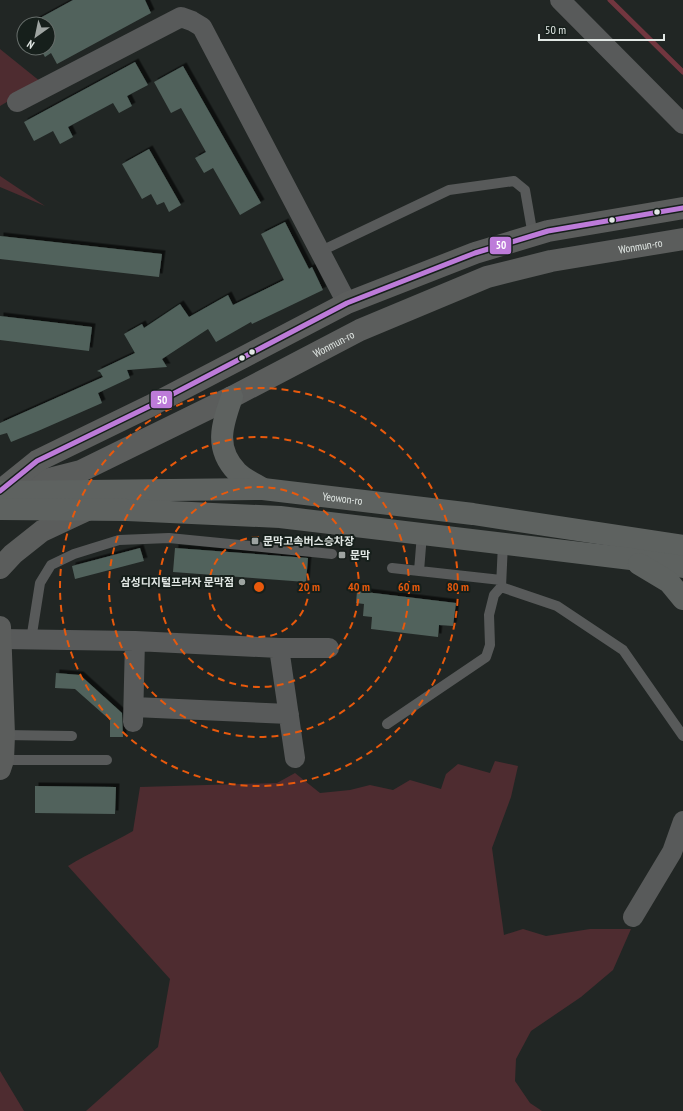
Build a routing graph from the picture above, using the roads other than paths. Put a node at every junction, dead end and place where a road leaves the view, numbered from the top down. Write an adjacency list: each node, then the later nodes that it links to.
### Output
1 (560, 0): 3 (street)
2 (17, 102): 7 (street)
3 (683, 124)
4 (683, 208): 5 (main road)
5 (533, 236): 7 (lane); 8 (main road)
6 (683, 239): 9 (main road, Wonmun-ro)
7 (321, 251): 8 (street)
8 (347, 303): 9 (main road); 12 (main road)
9 (360, 330): 10 (main road, Wonmun-ro)
10 (232, 397): 11 (highway); 12 (main road, Wonmun-ro)
11 (263, 490): 12 (highway, Yeowon-ro); 17 (highway, Yeowon-ro)
12 (0, 492)
13 (0, 509): 14 (highway)
14 (89, 509): 15 (highway); 21 (main road)
15 (422, 534): 16 (highway); 23 (lane)
16 (503, 543): 19 (highway); 24 (lane)
17 (683, 546)
18 (332, 554): 27 (lane)
19 (632, 559): 20 (highway); 25 (highway)
20 (683, 567)
21 (0, 568)
22 (392, 568): 23 (lane)
23 (419, 571): 24 (lane)
24 (501, 584): 32 (lane); 35 (lane)
25 (683, 599)
26 (0, 633): 27 (street); 33 (main road)
27 (31, 640): 28 (street)
28 (135, 641): 29 (street); 31 (street)
29 (279, 648): 30 (street); 31 (street)
30 (329, 648)
31 (289, 714): 36 (street)
32 (387, 724)
33 (4, 735): 34 (lane); 38 (main road)
34 (72, 736)
35 (683, 736)
36 (295, 758)
37 (107, 760): 38 (lane)
38 (1, 764)
39 (683, 820): 40 (street)
40 (633, 917)

